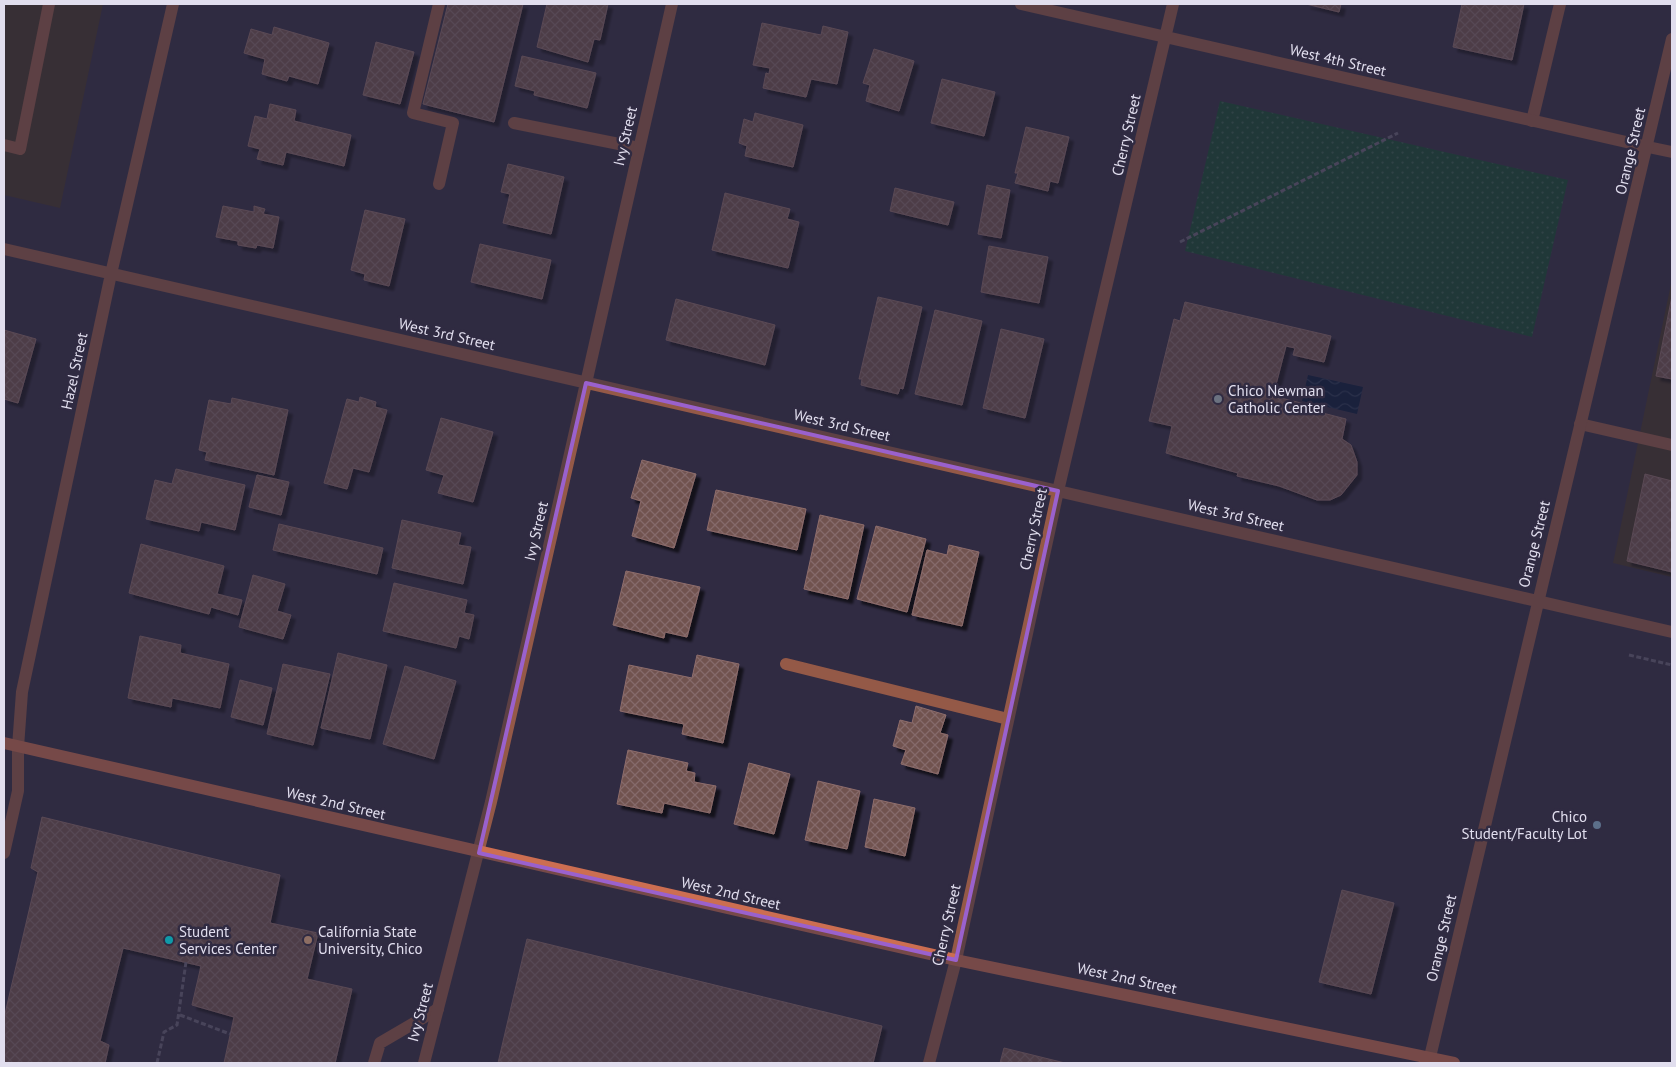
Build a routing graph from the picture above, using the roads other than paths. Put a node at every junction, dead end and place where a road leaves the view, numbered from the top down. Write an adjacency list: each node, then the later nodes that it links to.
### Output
1 (49, 4): 12 (street)
2 (174, 4): 18 (street, Hazel Street)
3 (439, 4): 16 (street)
4 (672, 4): 13 (street, Ivy Street)
5 (1021, 4): 8 (street, West 4th Street)
6 (1173, 4): 8 (street, Cherry Street)
7 (1560, 4): 10 (street)
8 (1166, 37): 10 (street, West 4th Street); 22 (street, Cherry Street)
9 (1672, 39): 14 (street, Orange Street)
10 (1532, 121): 14 (street, West 4th Street)
11 (514, 123): 13 (street)
12 (4, 145)
13 (639, 148): 19 (street, Ivy Street)
14 (1648, 148): 15 (street, West 4th Street); 20 (street, Orange Street)
15 (1672, 152)
16 (439, 184)
17 (4, 249): 18 (street, West 3rd Street)
18 (111, 274): 19 (street, West 3rd Street); 28 (street, Hazel Street)
19 (586, 383): 22 (street, West 3rd Street); 30 (street, Ivy Street)
20 (1580, 424): 21 (street); 23 (street, Orange Street)
21 (1672, 445)
22 (1058, 491): 23 (street, West 3rd Street); 26 (street, Cherry Street)
23 (1537, 601): 24 (street, West 3rd Street); 33 (street, Orange Street)
24 (1672, 632)
25 (786, 664): 26 (street)
26 (1008, 719): 31 (street, Cherry Street)
27 (4, 743): 28 (street, West 2nd Street)
28 (18, 747): 29 (street, Hazel Street); 30 (street, West 2nd Street)
29 (4, 853)
30 (479, 853): 31 (street, West 2nd Street); 32 (street, Ivy Street)
31 (956, 960): 33 (street, West 2nd Street); 36 (street, Cherry Street)
32 (438, 1009): 34 (street); 35 (street, Ivy Street)
33 (1430, 1057): 37 (street, West 2nd Street)
34 (374, 1063)
35 (424, 1063)
36 (929, 1063)
37 (1454, 1063)

